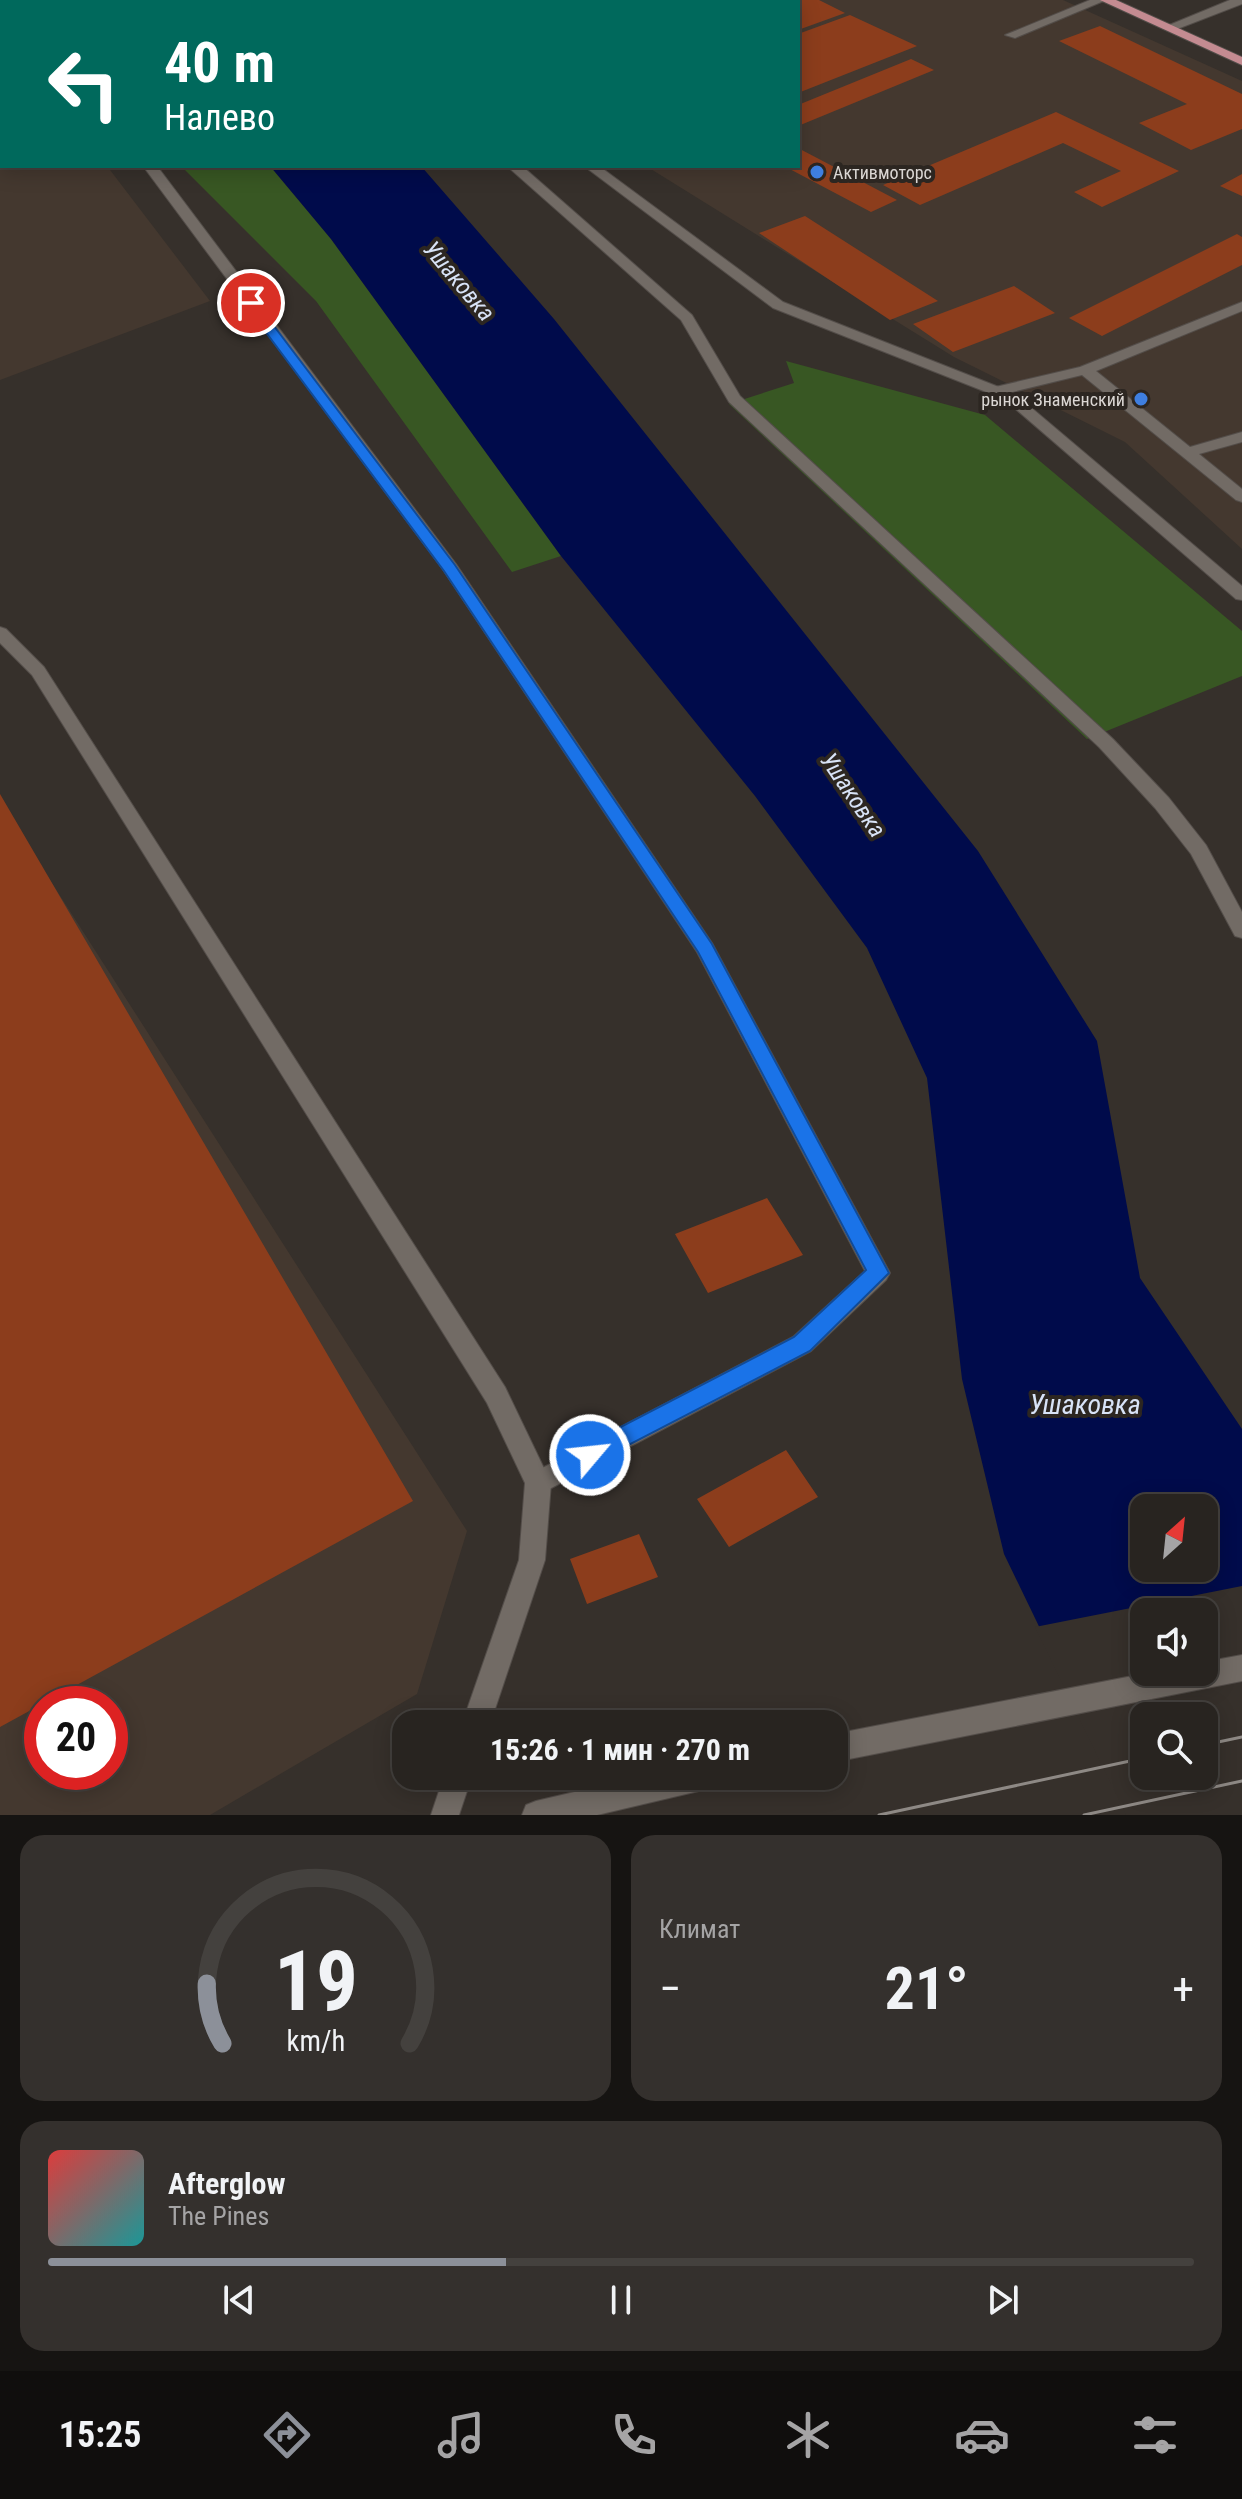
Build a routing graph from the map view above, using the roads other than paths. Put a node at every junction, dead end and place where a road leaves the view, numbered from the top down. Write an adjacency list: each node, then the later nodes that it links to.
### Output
1 (1100, 0): 5 (street)
2 (1106, 0): 4 (main road)
3 (1241, 0): 4 (street)
4 (1168, 28): 6 (main road)
5 (1011, 35)
6 (1242, 61)
7 (151, 168): 19 (street)
8 (516, 168): 18 (street)
9 (594, 168): 12 (street)
10 (1242, 306): 11 (street)
11 (1085, 370): 12 (street); 14 (street)
12 (996, 391): 16 (street)
13 (1242, 437): 14 (street)
14 (1187, 453): 15 (street)
15 (1242, 497)
16 (1242, 595)
17 (0, 633): 19 (street)
18 (1242, 931)
19 (538, 1483): 21 (street)
20 (1242, 1668): 22 (street)
21 (481, 1710)
22 (848, 1745)
23 (453, 1790): 25 (street)
24 (643, 1790): 26 (street)
25 (445, 1815)
26 (536, 1815)

